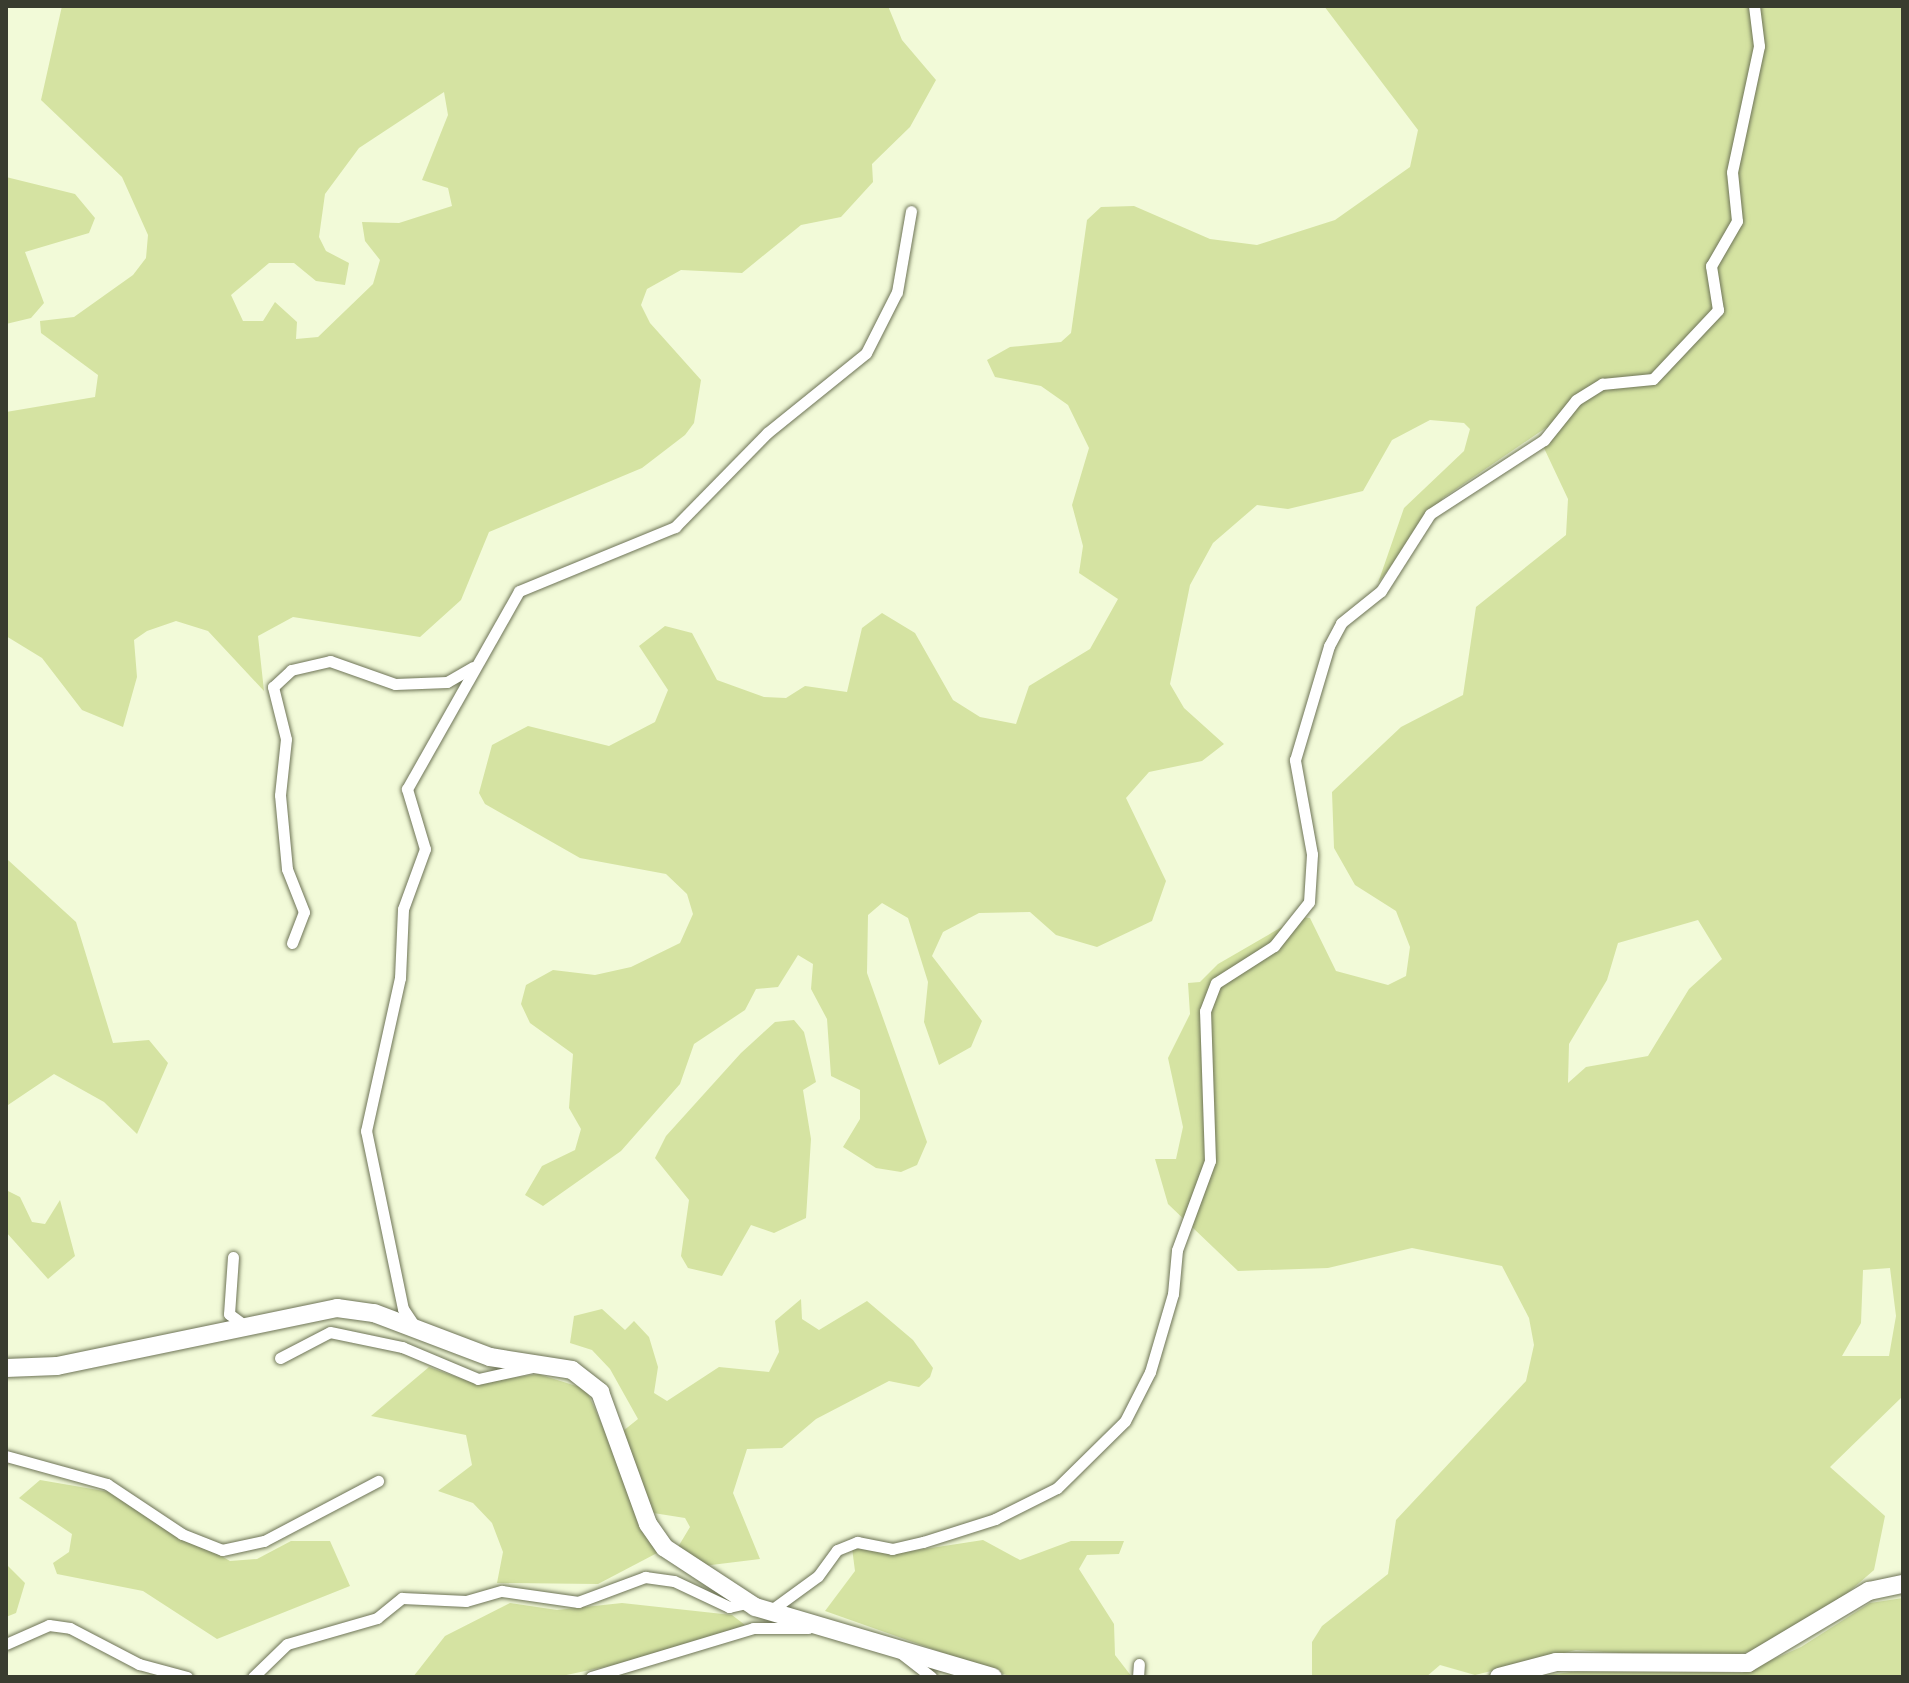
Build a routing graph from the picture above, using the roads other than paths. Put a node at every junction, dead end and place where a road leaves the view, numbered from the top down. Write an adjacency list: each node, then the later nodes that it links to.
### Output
1 (1754, 6): 15 (street)
2 (911, 211): 3 (street)
3 (474, 666): 4 (street); 7 (street)
4 (292, 943)
5 (233, 1257): 6 (street)
6 (244, 1325): 7 (main road); 10 (main road)
7 (420, 1333): 9 (main road)
8 (280, 1358): 9 (street)
9 (541, 1364): 14 (main road)
10 (6, 1368)
11 (6, 1456): 12 (street)
12 (378, 1481)
13 (1903, 1584): 24 (main road)
14 (746, 1603): 15 (main road); 20 (street)
15 (770, 1611): 16 (main road)
16 (820, 1624): 17 (main road); 21 (street)
17 (886, 1641): 22 (street); 23 (main road)
18 (6, 1644): 19 (street)
19 (187, 1677)
20 (253, 1677)
21 (591, 1677)
22 (931, 1677)
23 (993, 1677)
24 (1499, 1677)

